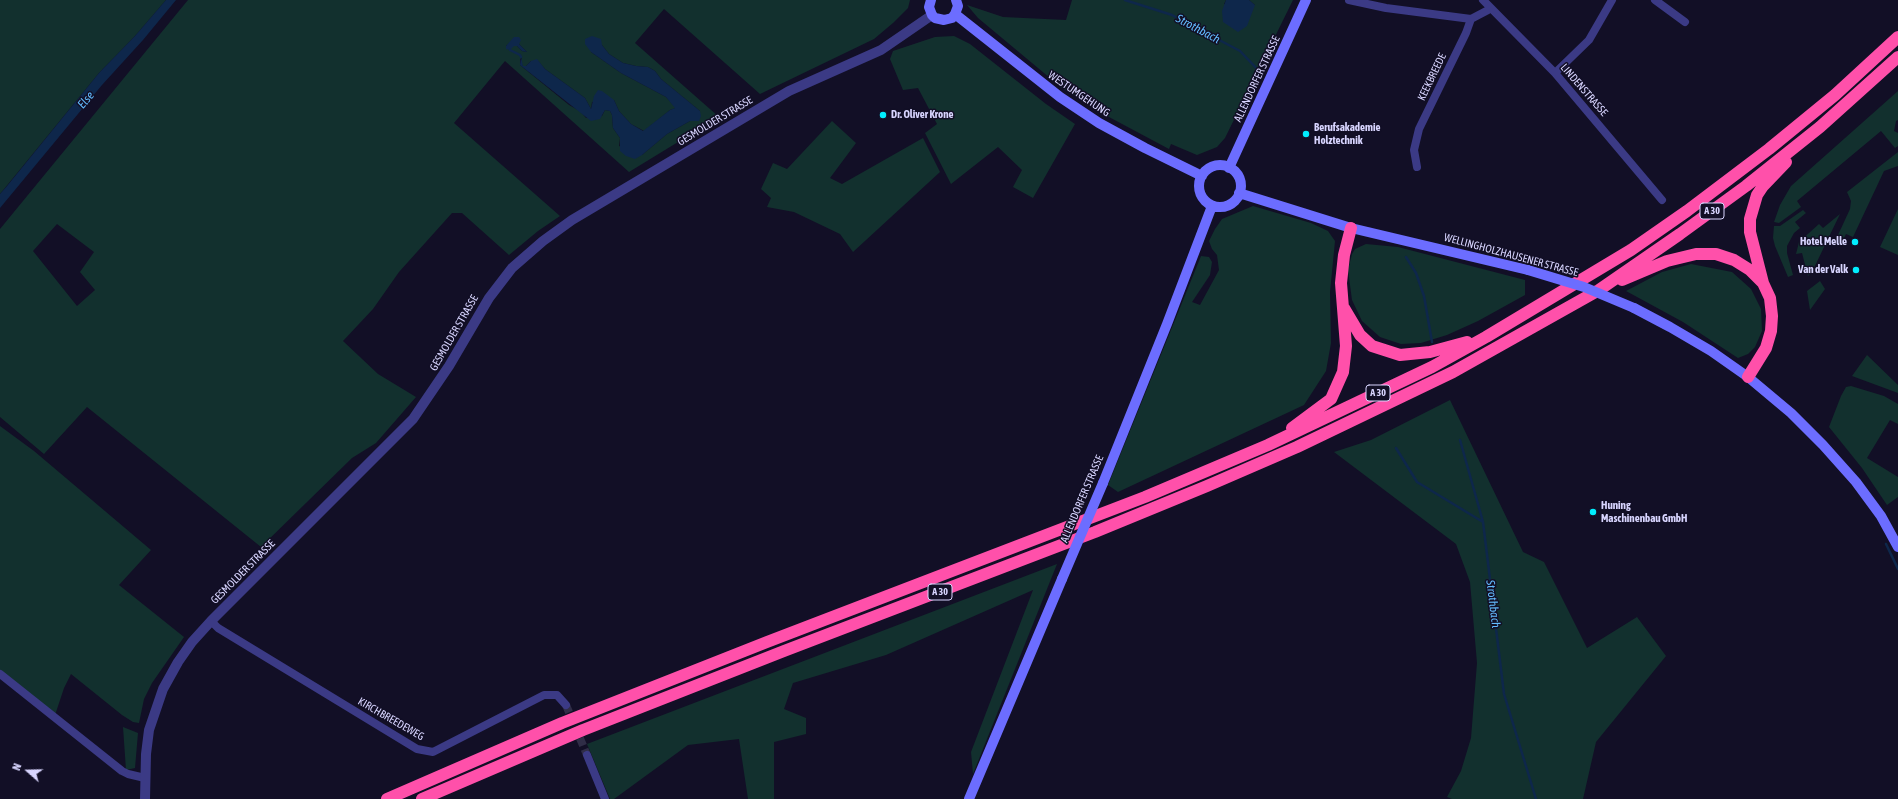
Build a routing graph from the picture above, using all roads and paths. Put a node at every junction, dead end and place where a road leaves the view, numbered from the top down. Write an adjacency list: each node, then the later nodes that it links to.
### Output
1 (931, 0): 10 (main road)
2 (956, 0): 9 (main road)
3 (1306, 0): 17 (main road, ALLENDORFER STRASSE)
4 (1349, 0): 11 (street)
5 (1483, 0): 8 (street, LINDENSTRASSE)
6 (1612, 0): 15 (street)
7 (1655, 0): 12 (street)
8 (1490, 9): 11 (street); 15 (street, LINDENSTRASSE)
9 (955, 14): 10 (main road); 19 (main road, WESTUMGEHUNG)
10 (932, 15): 31 (street, GESMOLDER STRASSE)
11 (1471, 19): 18 (street, KEEKBREEDE)
12 (1685, 22)
13 (1898, 37): 27 (highway, A 30)
14 (1898, 57): 16 (highway, A 30)
15 (1555, 73): 21 (street, LINDENSTRASSE)
16 (1820, 127): 24 (highway); 25 (highway, A 30)
17 (1229, 168): 19 (main road); 20 (main road)
18 (1417, 168)
19 (1202, 176): 22 (main road)
20 (1239, 193): 22 (main road); 23 (main road, WELLINGHOLZHAUSENER STRASSE)
21 (1662, 200)
22 (1212, 206): 40 (main road, ALLENDORFER STRASSE, bridge)
23 (1352, 228): 26 (highway); 28 (main road, WELLINGHOLZHAUSENER STRASSE, bridge)
24 (1763, 283): 25 (highway); 28 (highway)
25 (1599, 290): 38 (highway, A 30)
26 (1343, 306): 27 (highway); 29 (highway)
27 (1486, 337): 29 (highway, A 30)
28 (1748, 377): 30 (main road, WELLINGHOLZHAUSENER STRASSE)
29 (1268, 445): 37 (highway, A 30)
30 (1898, 547)
31 (211, 621): 33 (street, KIRCHBREEDEWEG); 35 (street, GESMOLDER STRASSE)
32 (0, 674): 35 (street)
33 (566, 705)
34 (587, 755): 39 (street)
35 (145, 778): 36 (street, GESMOLDER STRASSE)
36 (145, 799)
37 (386, 799)
38 (422, 799)
39 (605, 799)
40 (969, 799)

